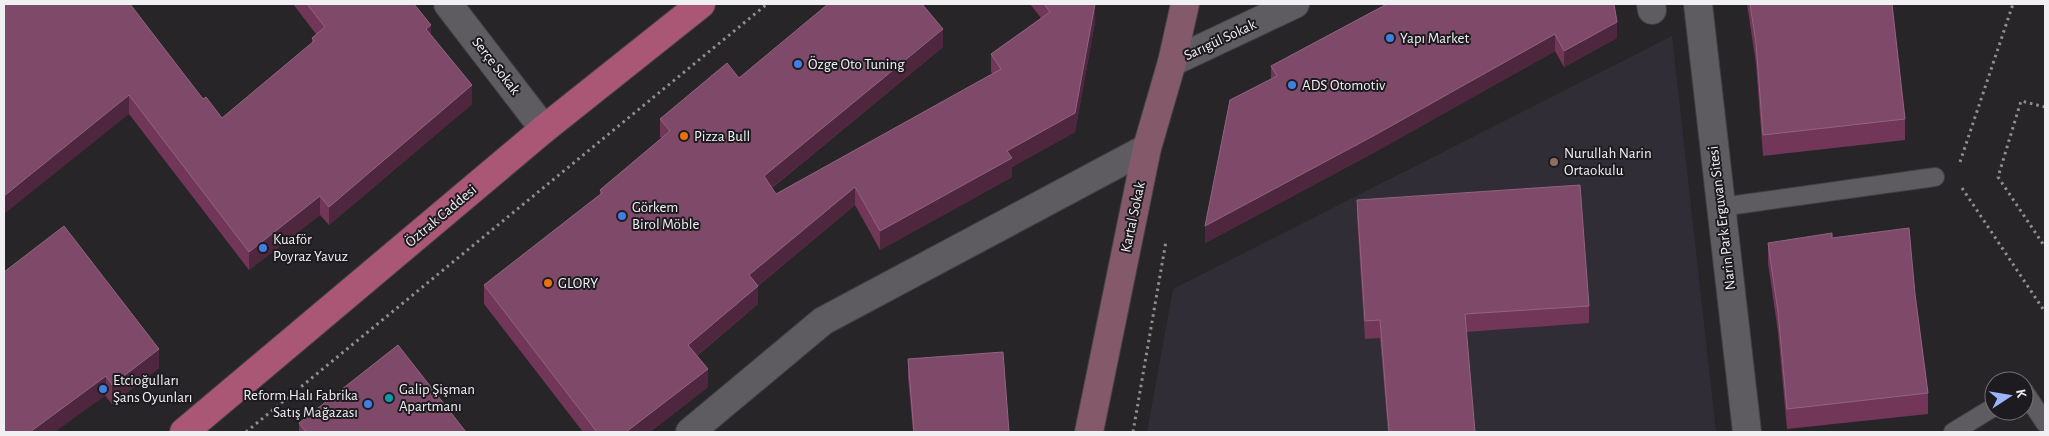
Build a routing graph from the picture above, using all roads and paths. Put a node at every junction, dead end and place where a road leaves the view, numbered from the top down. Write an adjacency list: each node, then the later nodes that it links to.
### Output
1 (448, 4): 10 (street, Serçe Sokak)
2 (701, 4): 10 (main road, Öztrak Caddesi)
3 (767, 4): 22 (path)
4 (1184, 4): 8 (street, Kartal Sokak)
5 (1295, 4): 8 (street, Sarıgül Sokak)
6 (1698, 4): 15 (street, Narin Park Erguvan Sitesi)
7 (2013, 4): 12 (path)
8 (1172, 62): 11 (street, Kartal Sokak)
9 (2045, 107): 16 (path)
10 (544, 129): 21 (main road, Öztrak Caddesi)
11 (1147, 148): 23 (street); 24 (street, Kartal Sokak)
12 (1958, 168)
13 (1935, 178): 15 (lane)
14 (1960, 185): 17 (path)
15 (1721, 207): 25 (street, Narin Park Erguvan Sitesi)
16 (2045, 246)
17 (2045, 312)
18 (2034, 407): 20 (lane)
19 (1984, 413): 26 (lane)
20 (2045, 424)
21 (184, 432)
22 (246, 432)
23 (690, 432)
24 (1089, 432)
25 (1747, 432)
26 (1953, 432)

